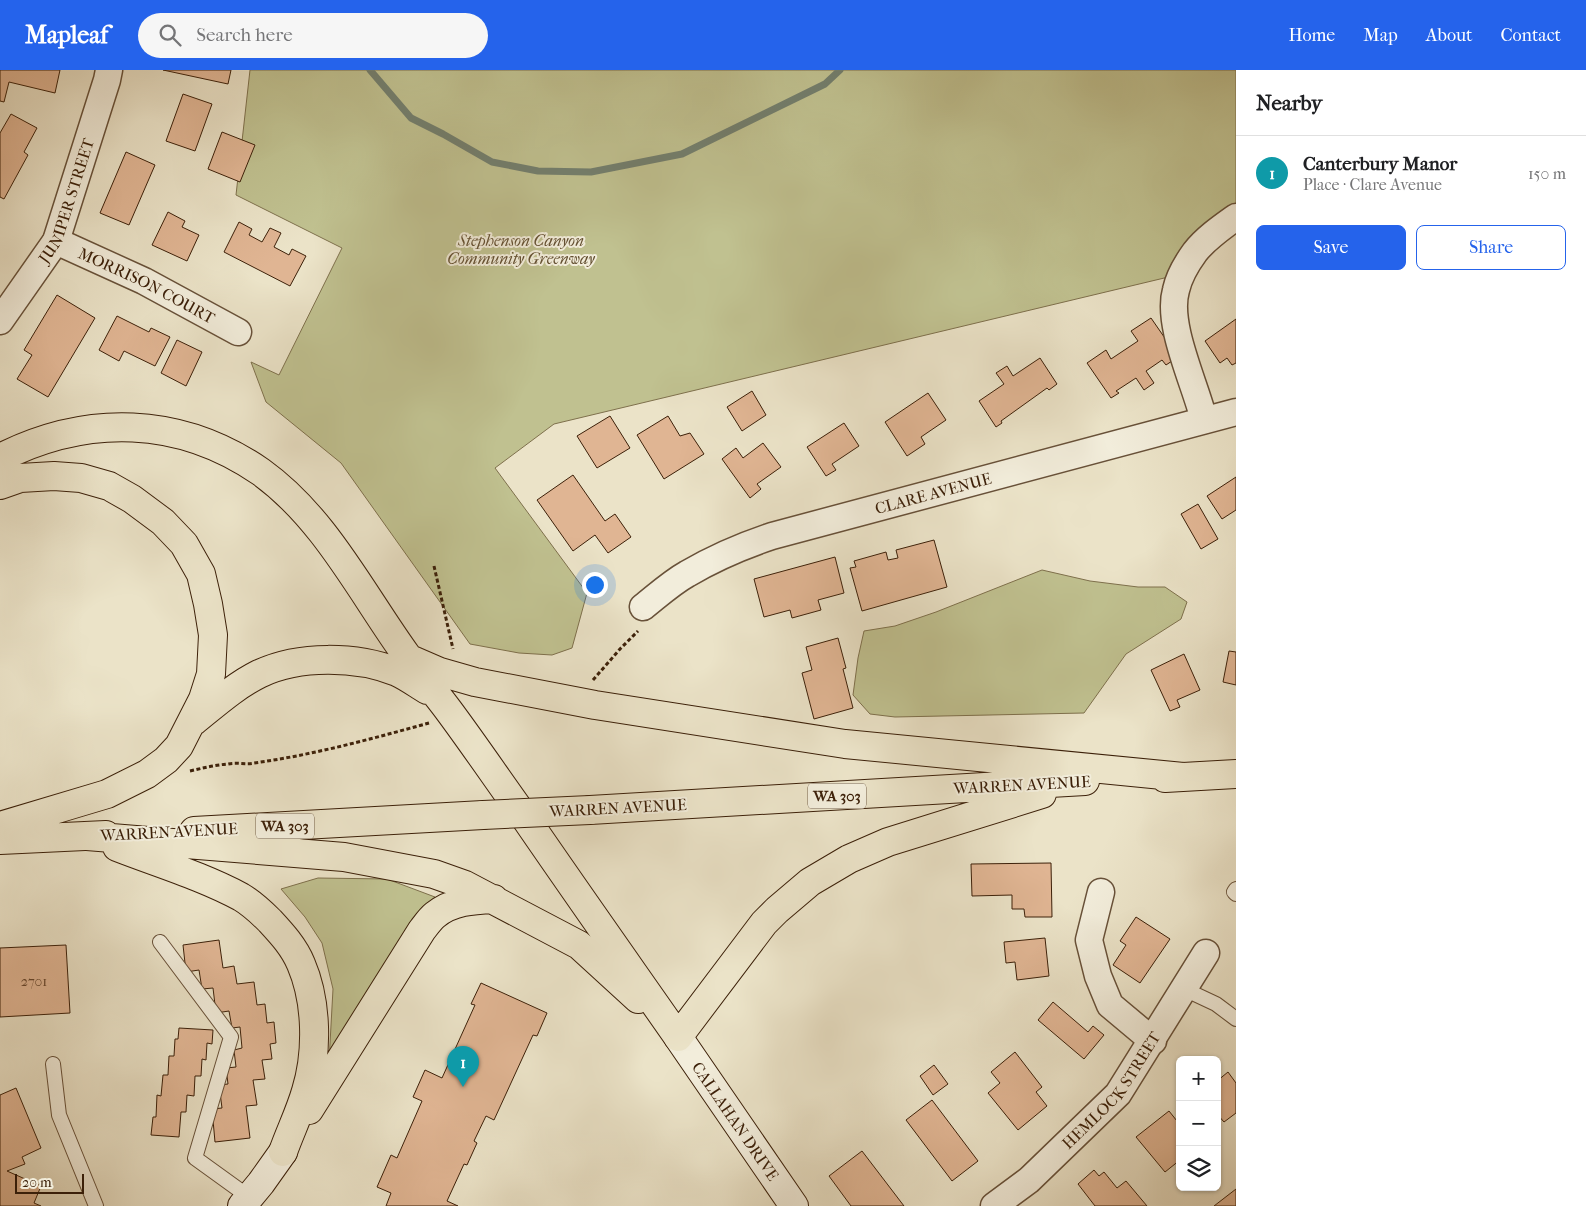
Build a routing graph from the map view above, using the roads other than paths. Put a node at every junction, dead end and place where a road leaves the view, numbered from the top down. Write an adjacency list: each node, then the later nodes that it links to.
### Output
1 (109, 70): 3 (street, JUNIPER STREET)
2 (1236, 217): 7 (street)
3 (56, 241): 4 (street, JUNIPER STREET); 5 (street, MORRISON COURT)
4 (0, 321)
5 (238, 332)
6 (1236, 412): 7 (street, CLARE AVENUE)
7 (1204, 420): 10 (street, CLARE AVENUE)
8 (0, 458): 11 (main road)
9 (0, 485): 13 (main road)
10 (643, 616)
11 (407, 656): 12 (main road); 15 (main road)
12 (446, 707): 13 (main road); 28 (main road)
13 (192, 723): 17 (main road)
14 (1236, 774): 15 (main road, WARREN AVENUE / WA 303)
15 (1183, 777): 16 (main road, WARREN AVENUE / WA 303)
16 (1085, 781): 18 (main road, WARREN AVENUE / WA 303, bridge); 28 (main road)
17 (0, 826)
18 (87, 836): 19 (main road, WARREN AVENUE / WA 303); 23 (main road); 31 (main road)
19 (0, 840)
20 (1236, 889): 22 (lane)
21 (1101, 892): 29 (street)
22 (1236, 894)
23 (494, 900): 28 (main road); 31 (main road)
24 (160, 942): 32 (lane)
25 (1206, 953): 26 (street, HEMLOCK STREET)
26 (1184, 989): 27 (lane); 29 (street, HEMLOCK STREET)
27 (1236, 1019)
28 (678, 1037): 34 (street, CALLAHAN DRIVE)
29 (1153, 1041): 35 (street, HEMLOCK STREET)
30 (53, 1064): 33 (lane)
31 (282, 1152): 32 (street)
32 (246, 1202)
33 (96, 1206)
34 (794, 1206)
35 (994, 1206)

